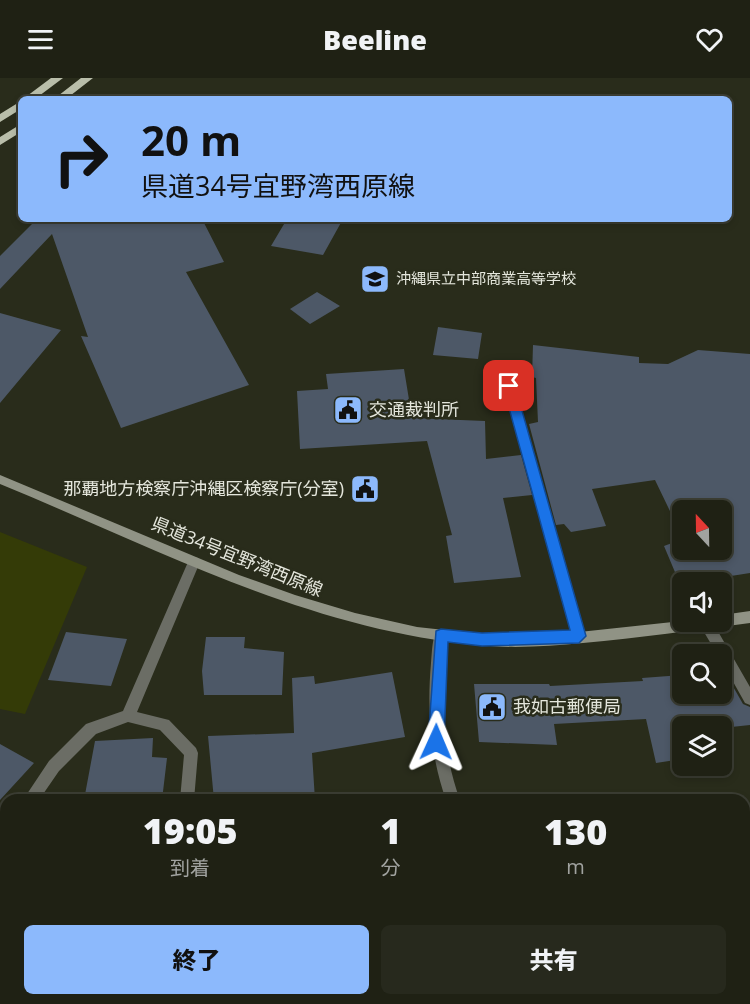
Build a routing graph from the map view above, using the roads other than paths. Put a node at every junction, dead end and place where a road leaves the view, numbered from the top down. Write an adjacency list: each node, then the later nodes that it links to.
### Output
1 (58, 78): 3 (highway)
2 (88, 78): 4 (highway)
3 (32, 96)
4 (63, 96)
5 (18, 106): 6 (highway)
6 (1, 117)
7 (18, 129): 8 (highway)
8 (0, 142)
9 (509, 386): 17 (street)
10 (0, 479): 11 (main road, 県道34号宜野湾西原線)
11 (194, 562): 16 (main road, 県道34号宜野湾西原線); 19 (street)
12 (750, 617): 13 (main road, 県道34号宜野湾西原線)
13 (732, 619)
14 (672, 626): 17 (main road, 県道34号宜野湾西原線)
15 (711, 632): 18 (street)
16 (441, 635): 17 (main road, 県道34号宜野湾西原線); 22 (street)
17 (579, 636)
18 (750, 699)
19 (128, 716): 20 (street); 21 (street)
20 (34, 794)
21 (188, 794)
22 (450, 794)

